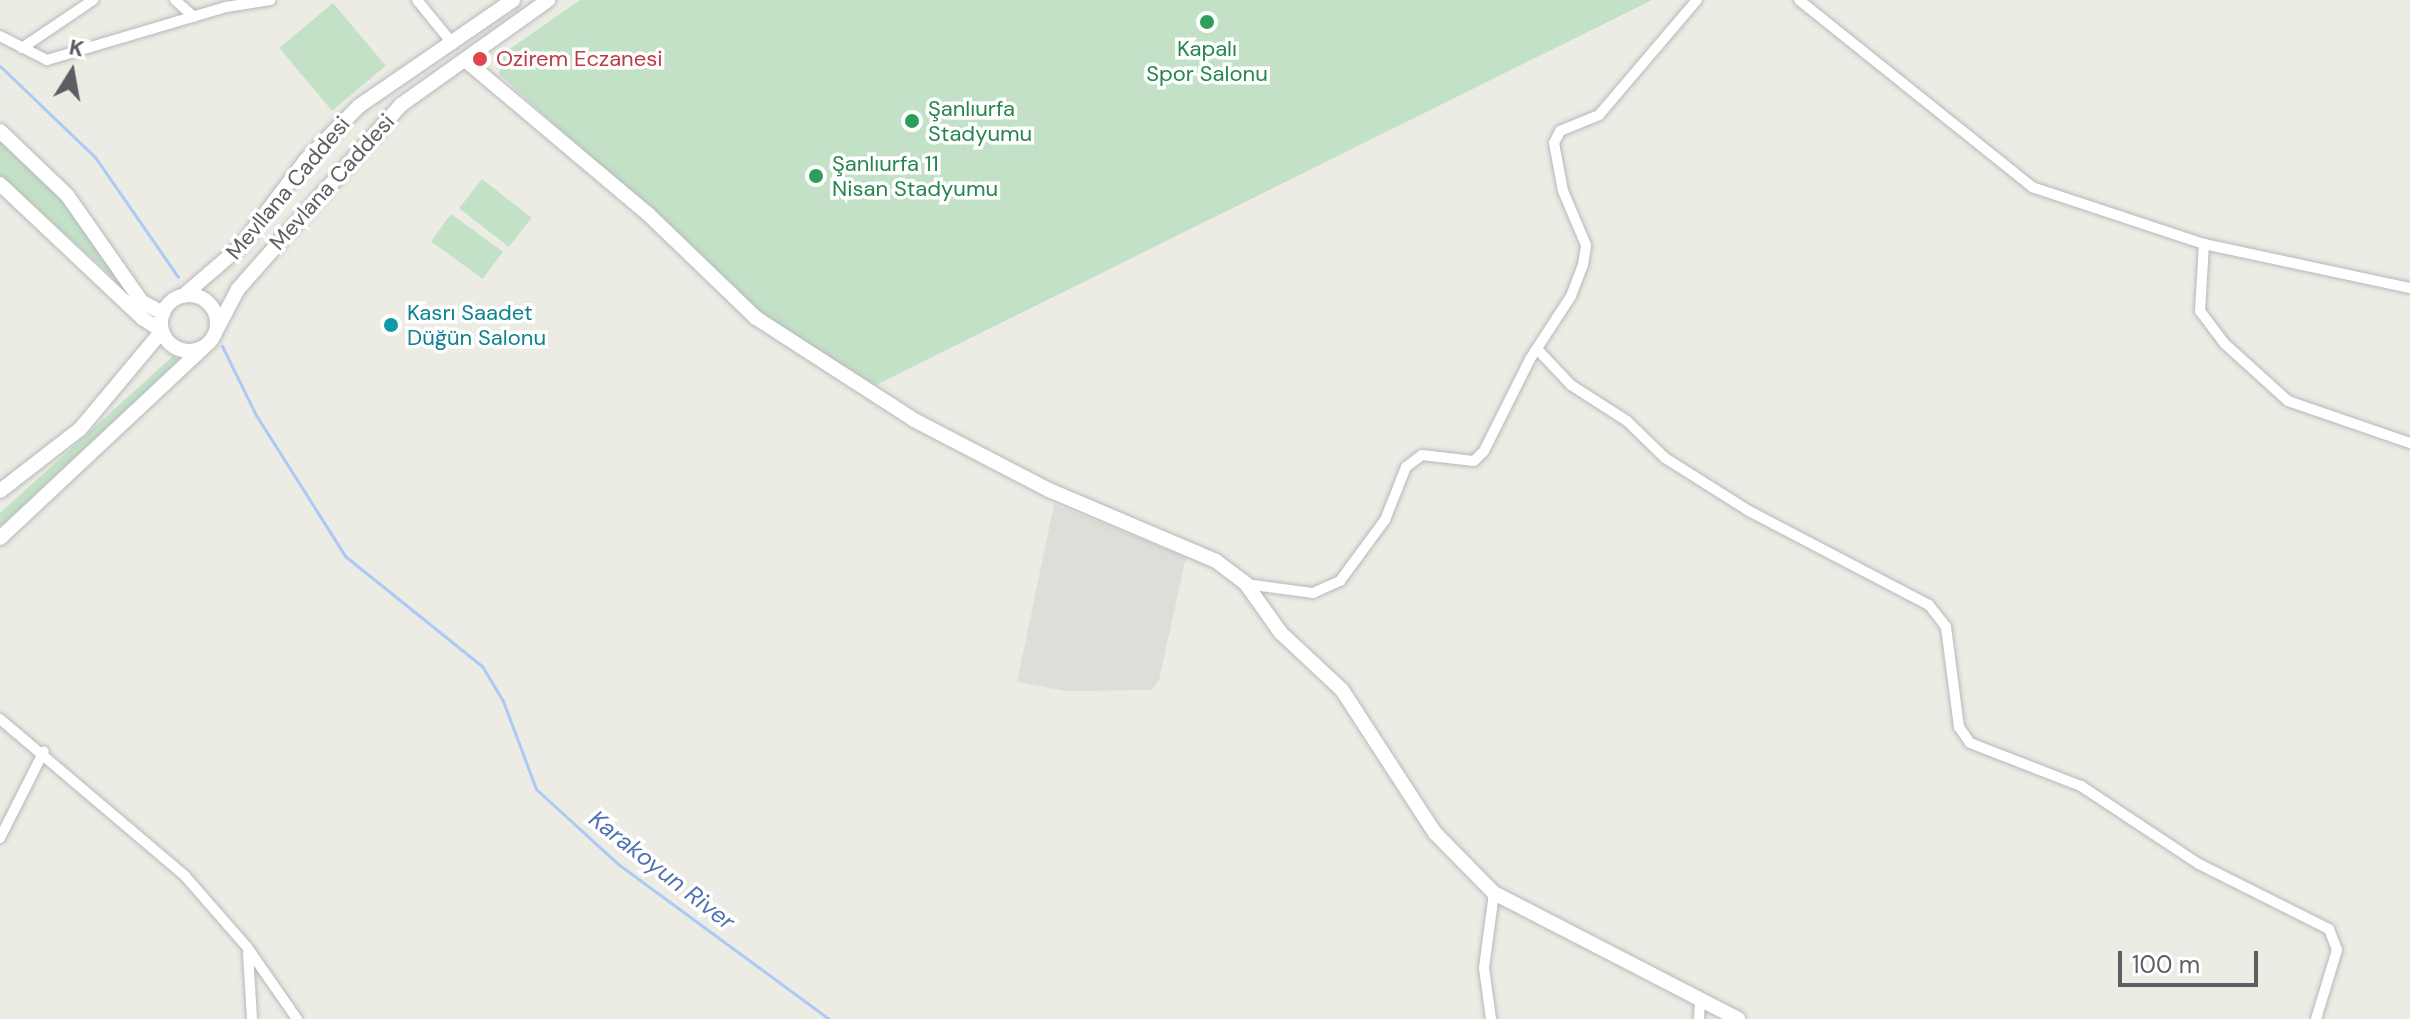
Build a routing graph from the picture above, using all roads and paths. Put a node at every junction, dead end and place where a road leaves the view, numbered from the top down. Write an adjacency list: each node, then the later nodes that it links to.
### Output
1 (93, 0): 13 (street)
2 (175, 0): 10 (street)
3 (270, 0): 9 (street)
4 (417, 0): 12 (street)
5 (513, 0): 12 (main road, Mevllana Caddesi)
6 (548, 0): 14 (main road, Mevlana Caddesi)
7 (1697, 0): 24 (street)
8 (1799, 0): 17 (street)
9 (238, 3): 10 (street)
10 (192, 9): 13 (street)
11 (0, 36): 13 (street)
12 (453, 44): 19 (main road, Mevllana Caddesi)
13 (22, 48)
14 (465, 60): 21 (main road, Mevlana Caddesi); 28 (main road)
15 (0, 131): 20 (main road)
16 (0, 184): 22 (main road)
17 (2204, 244): 18 (street); 25 (street)
18 (2410, 288)
19 (183, 296): 20 (main road); 21 (main road)
20 (163, 313): 22 (main road)
21 (217, 329): 23 (main road)
22 (162, 331): 23 (main road); 26 (main road)
23 (202, 349): 27 (main road)
24 (1537, 349): 28 (street); 39 (street)
25 (2410, 443)
26 (3, 483)
27 (0, 538)
28 (1246, 584): 32 (main road)
29 (0, 719): 30 (street)
30 (44, 751): 31 (street); 33 (street)
31 (0, 838)
32 (1494, 893): 34 (main road); 37 (street)
33 (247, 947): 35 (street); 36 (street)
34 (1698, 1012): 38 (main road)
35 (252, 1019)
36 (297, 1019)
37 (1491, 1019)
38 (1738, 1019)
39 (2316, 1019)

